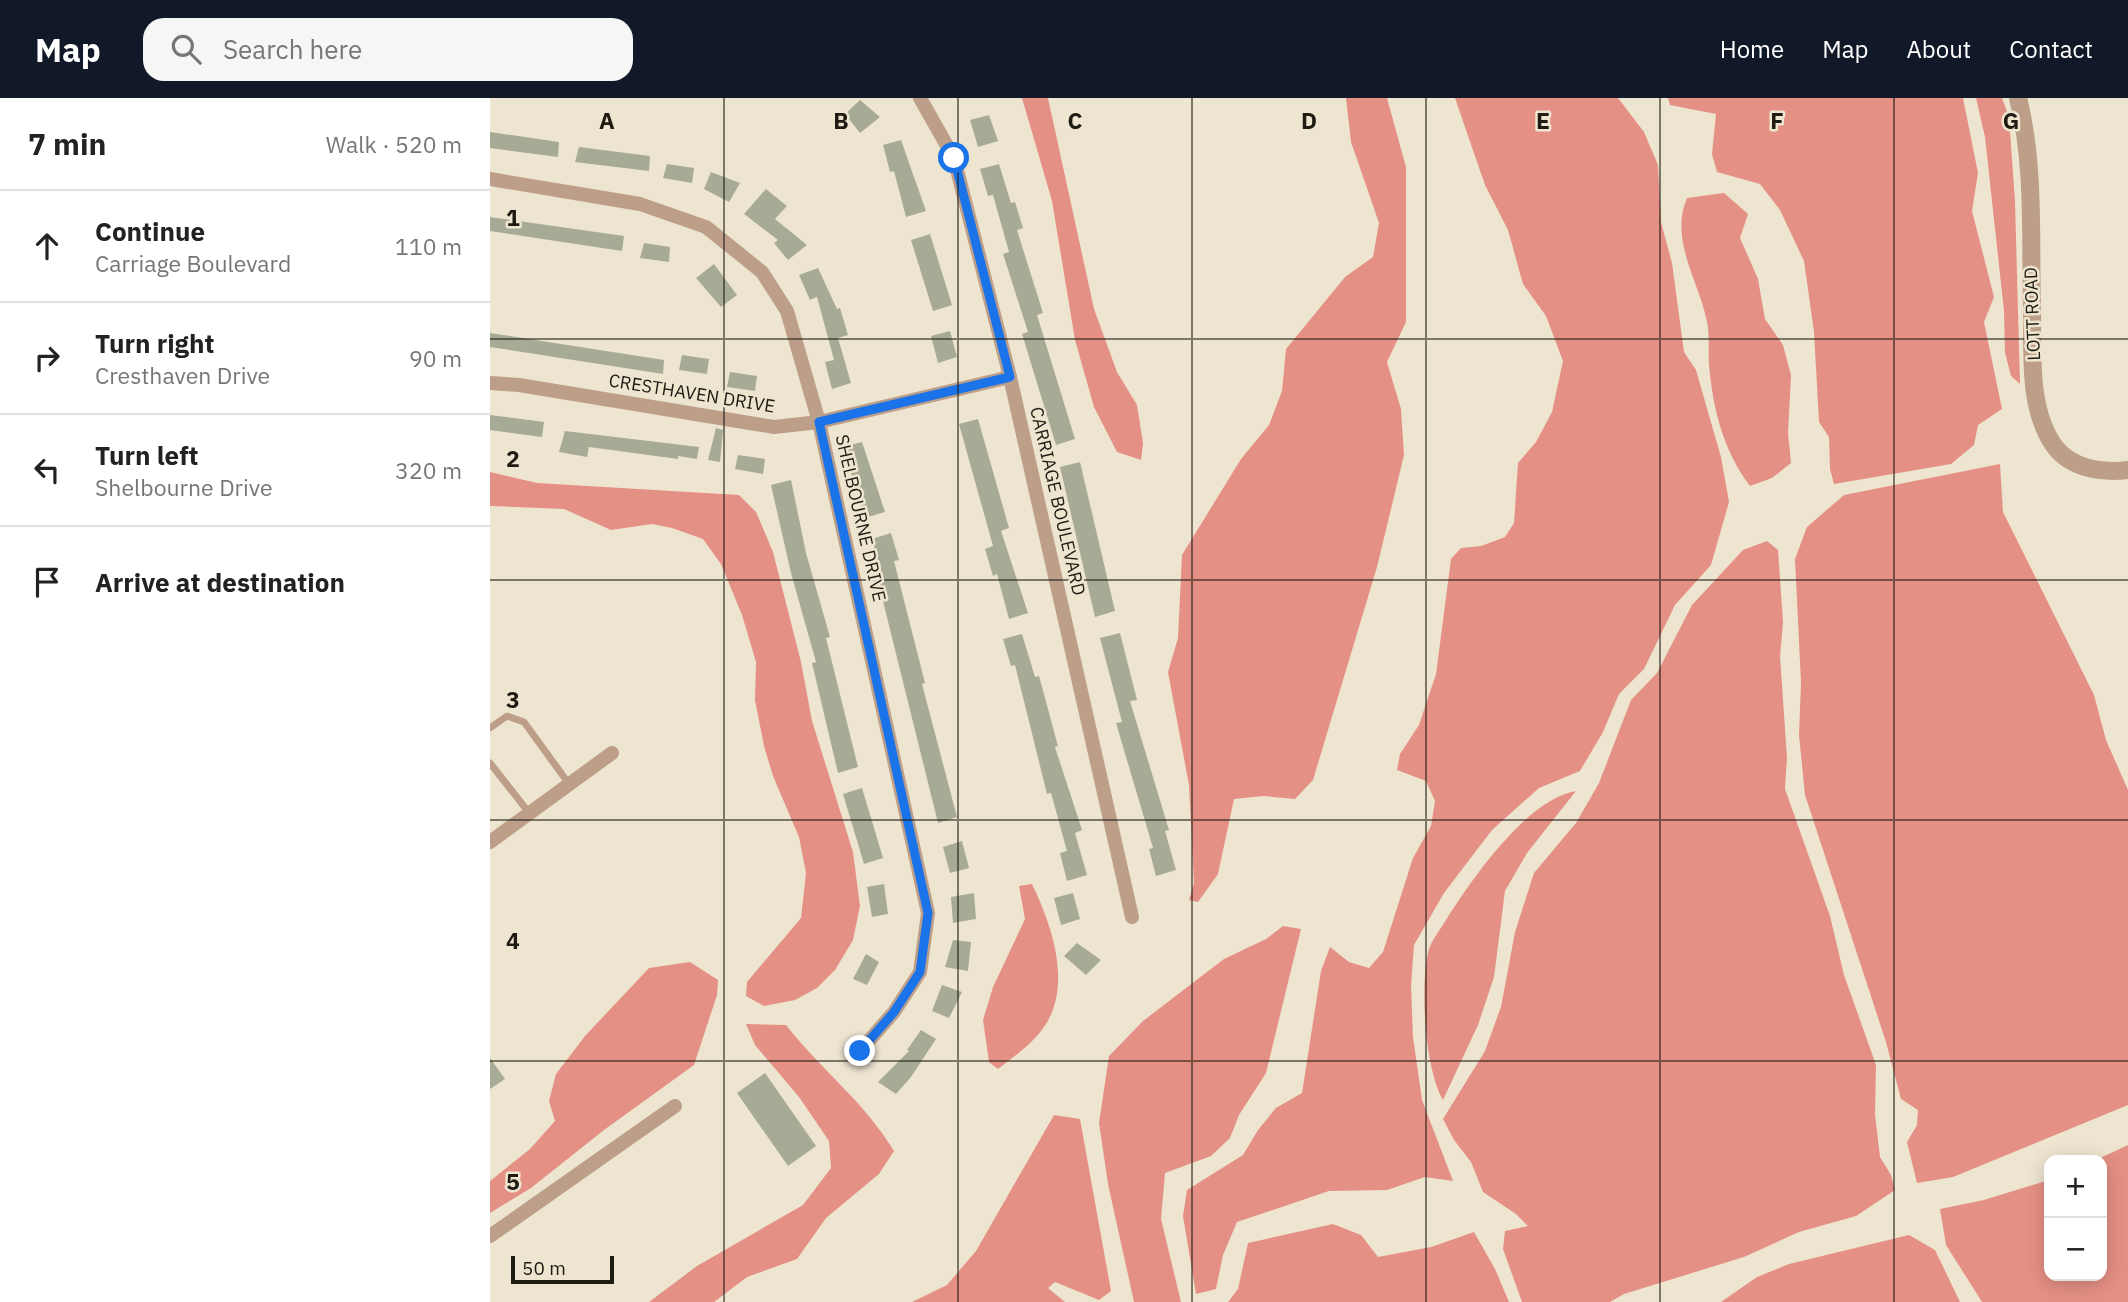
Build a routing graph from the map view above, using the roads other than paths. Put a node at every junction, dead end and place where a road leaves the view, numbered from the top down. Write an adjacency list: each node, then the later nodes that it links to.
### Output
1 (2018, 98): 7 (street, LOTT ROAD)
2 (922, 99): 4 (street, CARRIAGE BOULEVARD)
3 (490, 179): 6 (street, SHELBOURNE DRIVE)
4 (1010, 377): 6 (street, CRESTHAVEN DRIVE); 14 (street, CARRIAGE BOULEVARD)
5 (490, 383): 6 (street, CRESTHAVEN DRIVE)
6 (819, 422): 15 (street, SHELBOURNE DRIVE)
7 (2128, 470)
8 (490, 728): 11 (lane)
9 (612, 753): 11 (street)
10 (490, 763): 12 (lane)
11 (569, 785): 12 (street)
12 (530, 814): 13 (street)
13 (490, 842)
14 (1132, 917)
15 (860, 1051)
16 (676, 1107): 17 (street)
17 (490, 1236)

